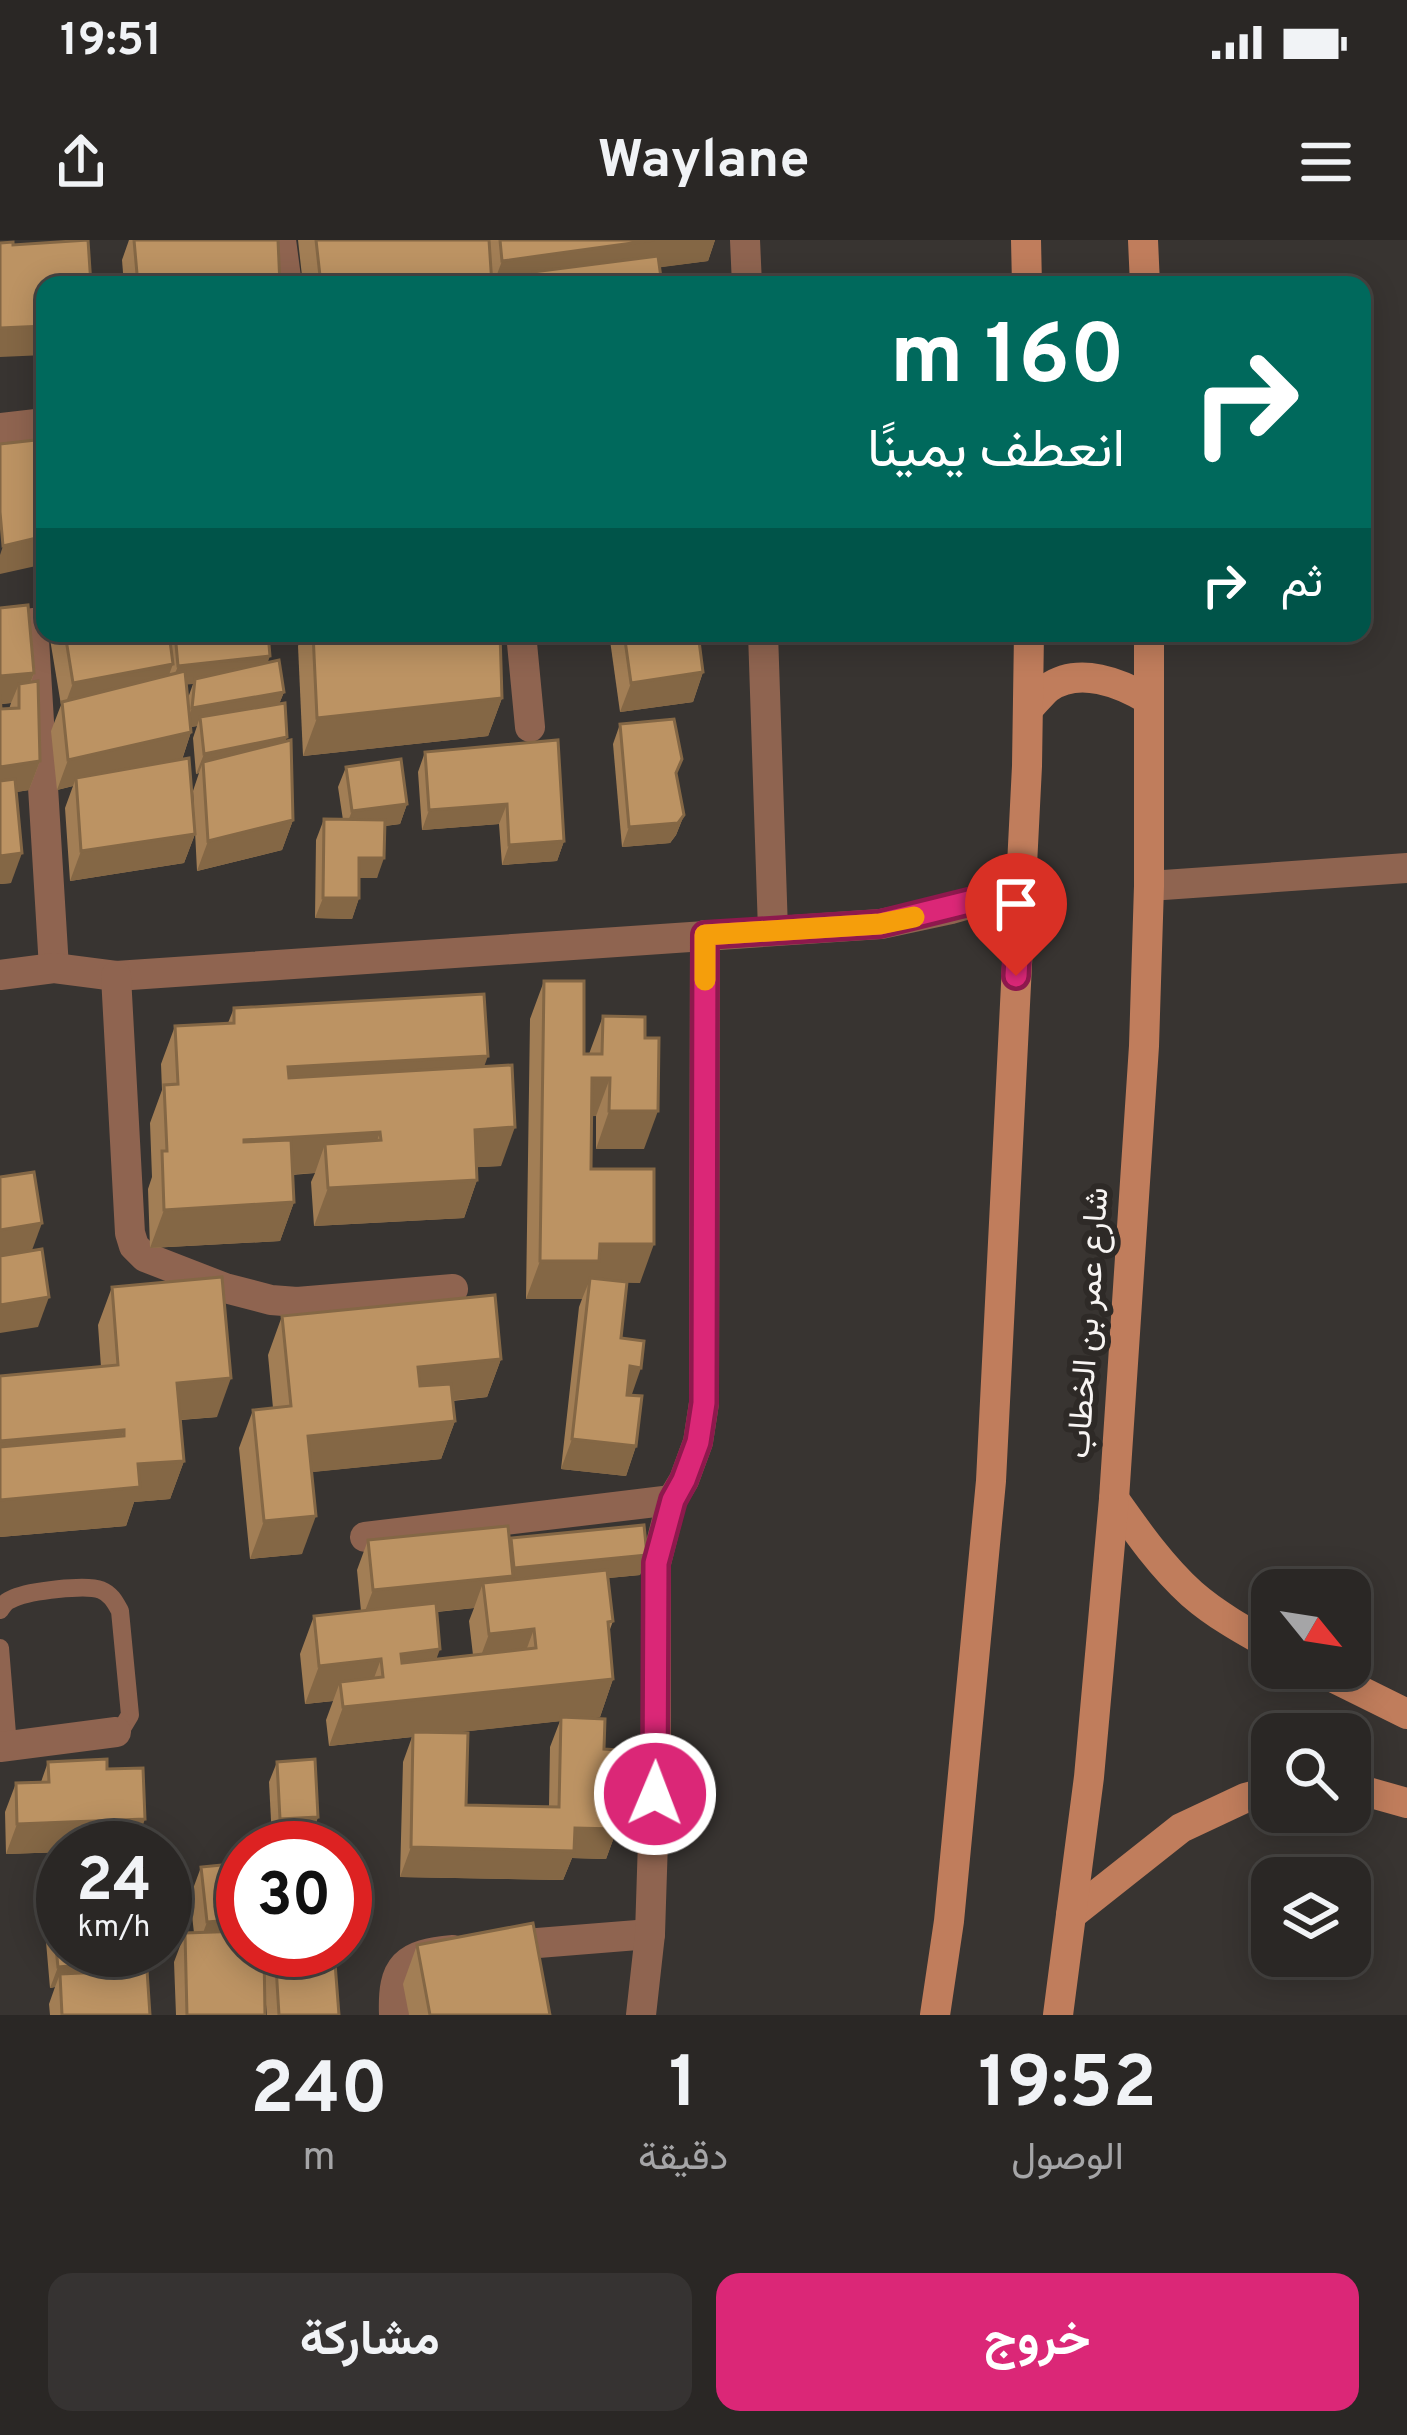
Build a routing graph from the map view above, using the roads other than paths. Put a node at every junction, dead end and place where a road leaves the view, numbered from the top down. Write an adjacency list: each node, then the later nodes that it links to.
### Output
1 (281, 240): 5 (street)
2 (745, 240): 6 (street)
3 (1026, 240): 7 (street)
4 (1143, 240): 8 (street)
5 (285, 276)
6 (747, 276)
7 (1028, 276)
8 (1145, 276)
9 (36, 424): 10 (street)
10 (0, 428)
11 (36, 623): 12 (street)
12 (0, 625)
13 (40, 642): 26 (street)
14 (522, 642): 20 (street)
15 (764, 642): 24 (street)
16 (1029, 642): 19 (street)
17 (1149, 642): 18 (street, شارع عمر بن الخطاب)
18 (1150, 700): 19 (street); 22 (street, شارع عمر بن الخطاب)
19 (1028, 710): 23 (street)
20 (530, 727)
21 (1407, 868): 22 (street)
22 (1149, 886): 30 (street, شارع عمر بن الخطاب)
23 (1021, 889): 24 (street); 47 (street)
24 (773, 930): 25 (street)
25 (705, 935): 28 (street); 31 (street)
26 (55, 968): 27 (street); 28 (street)
27 (0, 975)
28 (116, 976): 29 (street)
29 (453, 1289)
30 (1114, 1499): 34 (street); 43 (street, شارع عمر بن الخطاب)
31 (673, 1500): 32 (street); 44 (street)
32 (365, 1537)
33 (0, 1610): 38 (lane)
34 (1251, 1635)
35 (0, 1648): 39 (lane)
36 (1356, 1689): 37 (street)
37 (1407, 1714)
38 (116, 1732): 39 (street)
39 (4, 1746)
40 (1371, 1791): 42 (street)
41 (1251, 1796): 43 (street)
42 (1407, 1802)
43 (1071, 1915): 48 (street, شارع عمر بن الخطاب)
44 (650, 1934): 45 (street); 46 (street)
45 (394, 2015)
46 (641, 2015)
47 (935, 2015)
48 (1058, 2015)

